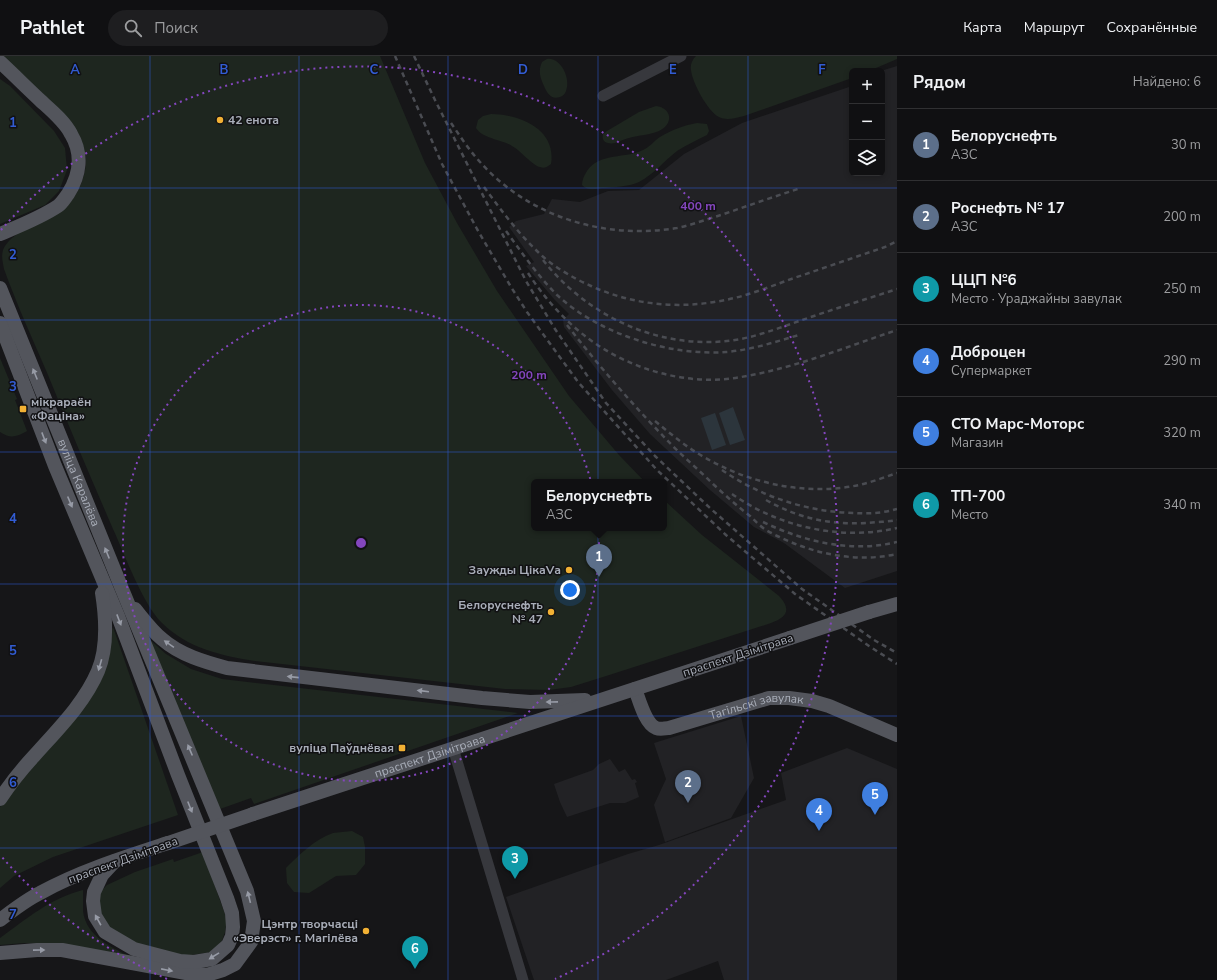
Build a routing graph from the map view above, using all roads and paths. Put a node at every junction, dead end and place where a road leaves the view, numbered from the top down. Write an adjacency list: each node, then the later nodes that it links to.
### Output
1 (681, 56): 3 (street)
2 (0, 63): 4 (main road)
3 (603, 96)
4 (0, 234)
5 (0, 288): 8 (main road, вуліца Каралёва, one-way to 5)
6 (0, 323): 7 (main road, вуліца Каралёва, one-way to 7)
7 (99, 571): 15 (main road, one-way to 15); 16 (main road, one-way to 16)
8 (122, 589): 11 (main road, one-way to 8); 14 (main road, one-way to 8)
9 (897, 604): 10 (main road, праспект Дзімітрава, bridge)
10 (635, 689): 11 (main road, праспект Дзімітрава); 12 (main road, Тагільскі завулак)
11 (605, 699): 13 (main road, праспект Дзімітрава)
12 (897, 735)
13 (453, 748): 17 (main road, праспект Дзімітрава, bridge); 20 (street)
14 (197, 768): 15 (main road); 19 (main road, one-way to 14)
15 (178, 775): 17 (main road, one-way to 17)
16 (0, 799)
17 (114, 861): 18 (main road, праспект Дзімітрава)
18 (0, 920)
19 (0, 952)
20 (523, 980)

